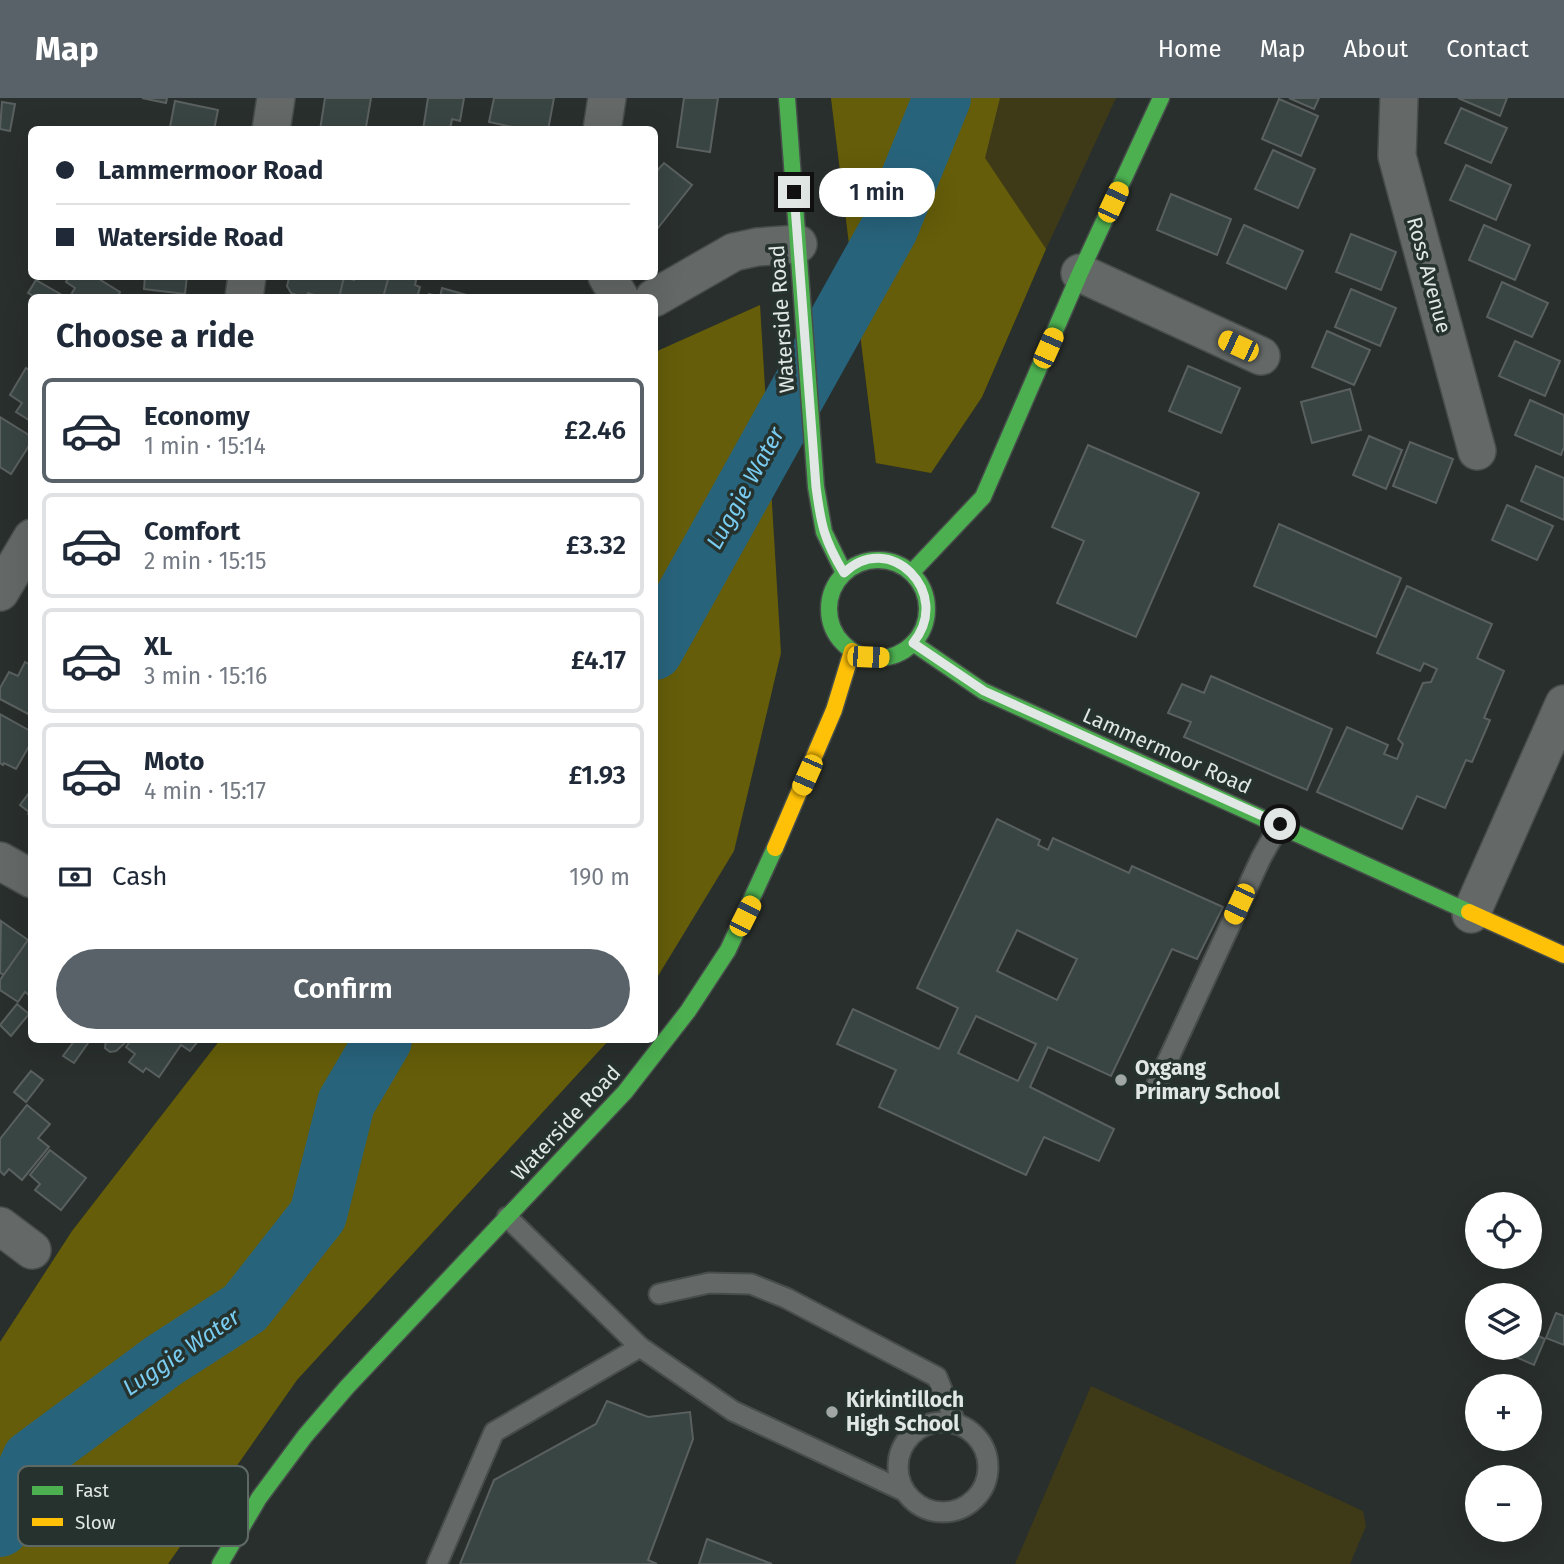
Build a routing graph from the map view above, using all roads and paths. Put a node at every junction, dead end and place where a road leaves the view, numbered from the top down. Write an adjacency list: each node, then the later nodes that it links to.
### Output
1 (276, 98): 6 (street)
2 (607, 98): 7 (street)
3 (787, 98): 8 (main road, Waterside Road)
4 (1161, 98): 9 (main road)
5 (1399, 98): 12 (street, Ross Avenue)
6 (272, 126)
7 (603, 126)
8 (798, 244): 10 (street); 15 (main road, Waterside Road)
9 (1080, 273): 11 (street); 14 (main road)
10 (658, 296)
11 (1261, 356)
12 (1476, 451)
13 (28, 545): 16 (street)
14 (912, 572): 15 (main road); 17 (main road)
15 (844, 573): 18 (main road)
16 (0, 592)
17 (913, 643): 18 (main road); 20 (main road, Lammermoor Road)
18 (852, 652): 26 (main road, Waterside Road)
19 (1564, 704): 23 (street)
20 (1280, 824): 23 (main road, Lammermoor Road); 25 (lane)
21 (0, 860): 22 (street)
22 (28, 877)
23 (1471, 914): 24 (main road, Lammermoor Road)
24 (1564, 955)
25 (1155, 1088)
26 (507, 1217): 30 (lane); 33 (main road, Waterside Road)
27 (0, 1226): 28 (street)
28 (32, 1250)
29 (659, 1294): 31 (lane)
30 (640, 1347): 32 (lane); 36 (lane)
31 (957, 1424): 32 (lane); 32 (lane)
32 (904, 1491)
33 (248, 1515)
34 (230, 1546): 35 (main road, Waterside Road)
35 (220, 1564)
36 (437, 1564)

